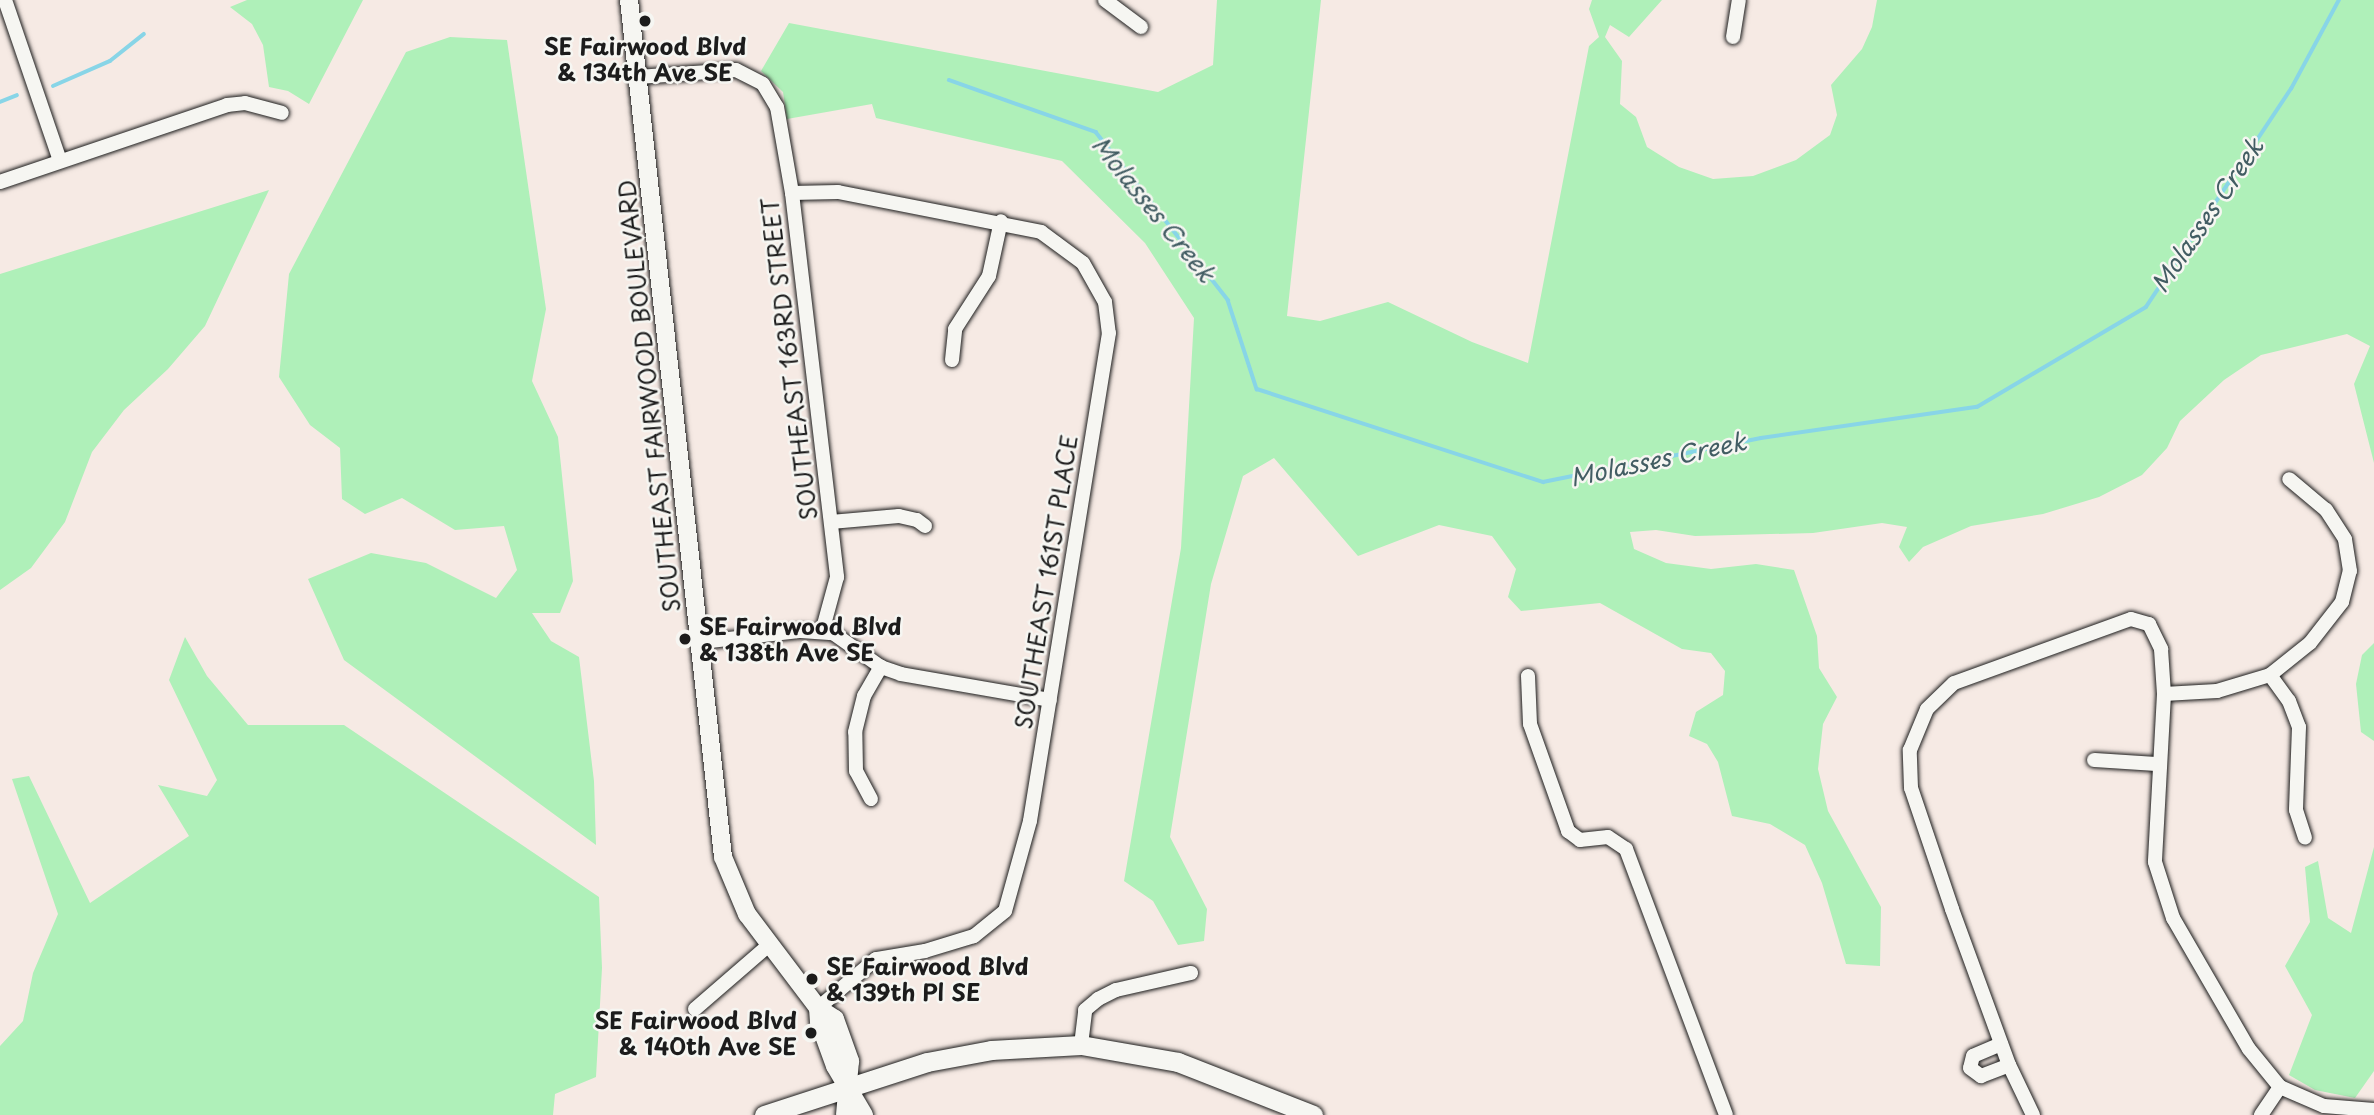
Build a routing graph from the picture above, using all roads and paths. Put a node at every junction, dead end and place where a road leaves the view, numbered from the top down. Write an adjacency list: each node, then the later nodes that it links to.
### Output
1 (5, 0): 9 (street)
2 (629, 0): 7 (street, SOUTHEAST FAIRWOOD BOULEVARD)
3 (1105, 0): 5 (street)
4 (1739, 0): 6 (street)
5 (1141, 27)
6 (1733, 37)
7 (638, 77): 11 (street, SOUTHEAST 163RD STREET); 18 (street, SOUTHEAST FAIRWOOD BOULEVARD)
8 (282, 113): 9 (street)
9 (60, 162): 10 (street)
10 (0, 182)
11 (792, 193): 12 (street); 15 (street, SOUTHEAST 163RD STREET)
12 (1001, 221): 13 (street); 23 (street, SOUTHEAST 161ST PLACE)
13 (952, 360)
14 (2289, 480): 20 (street)
15 (831, 522): 16 (street); 17 (street, SOUTHEAST 163RD STREET)
16 (925, 526)
17 (822, 632): 18 (street); 19 (street)
18 (701, 642): 28 (street, SOUTHEAST FAIRWOOD BOULEVARD)
19 (881, 667): 23 (street); 26 (street)
20 (2270, 675): 22 (street); 27 (street)
21 (1528, 676): 42 (street)
22 (2164, 694): 25 (street); 32 (street)
23 (1050, 699): 30 (street, SOUTHEAST 161ST PLACE)
24 (2094, 760): 25 (street)
25 (2157, 764): 36 (street)
26 (870, 799)
27 (2305, 838)
28 (770, 944): 30 (street, SOUTHEAST FAIRWOOD BOULEVARD); 31 (street)
29 (1191, 973): 33 (street)
30 (818, 1008): 35 (street, SOUTHEAST FAIRWOOD BOULEVARD)
31 (695, 1009)
32 (2001, 1044): 34 (street); 34 (street)
33 (1081, 1045): 35 (main road); 41 (main road)
34 (2009, 1065): 43 (street)
35 (848, 1087): 38 (main road); 39 (street, SOUTHEAST FAIRWOOD BOULEVARD); 40 (street, SOUTHEAST FAIRWOOD BOULEVARD)
36 (2280, 1087): 37 (street); 44 (street)
37 (2374, 1110)
38 (764, 1115)
39 (845, 1115)
40 (864, 1115)
41 (1313, 1115)
42 (1726, 1115)
43 (2033, 1115)
44 (2261, 1115)

